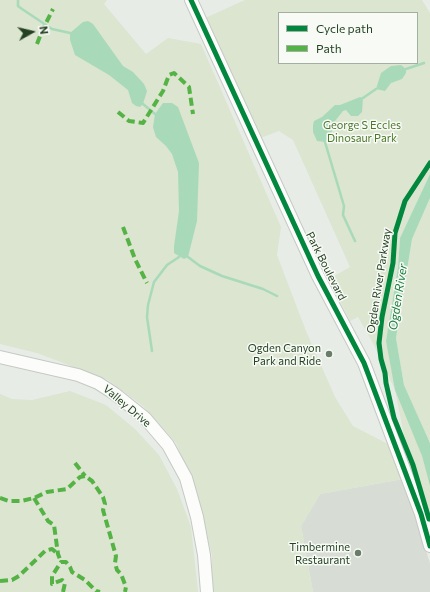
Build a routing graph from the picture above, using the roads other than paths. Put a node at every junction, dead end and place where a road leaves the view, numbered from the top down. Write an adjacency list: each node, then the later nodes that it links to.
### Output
1 (191, 0): 3 (street, Park Boulevard)
2 (0, 357): 4 (street, Valley Drive)
3 (430, 546)
4 (207, 592)

